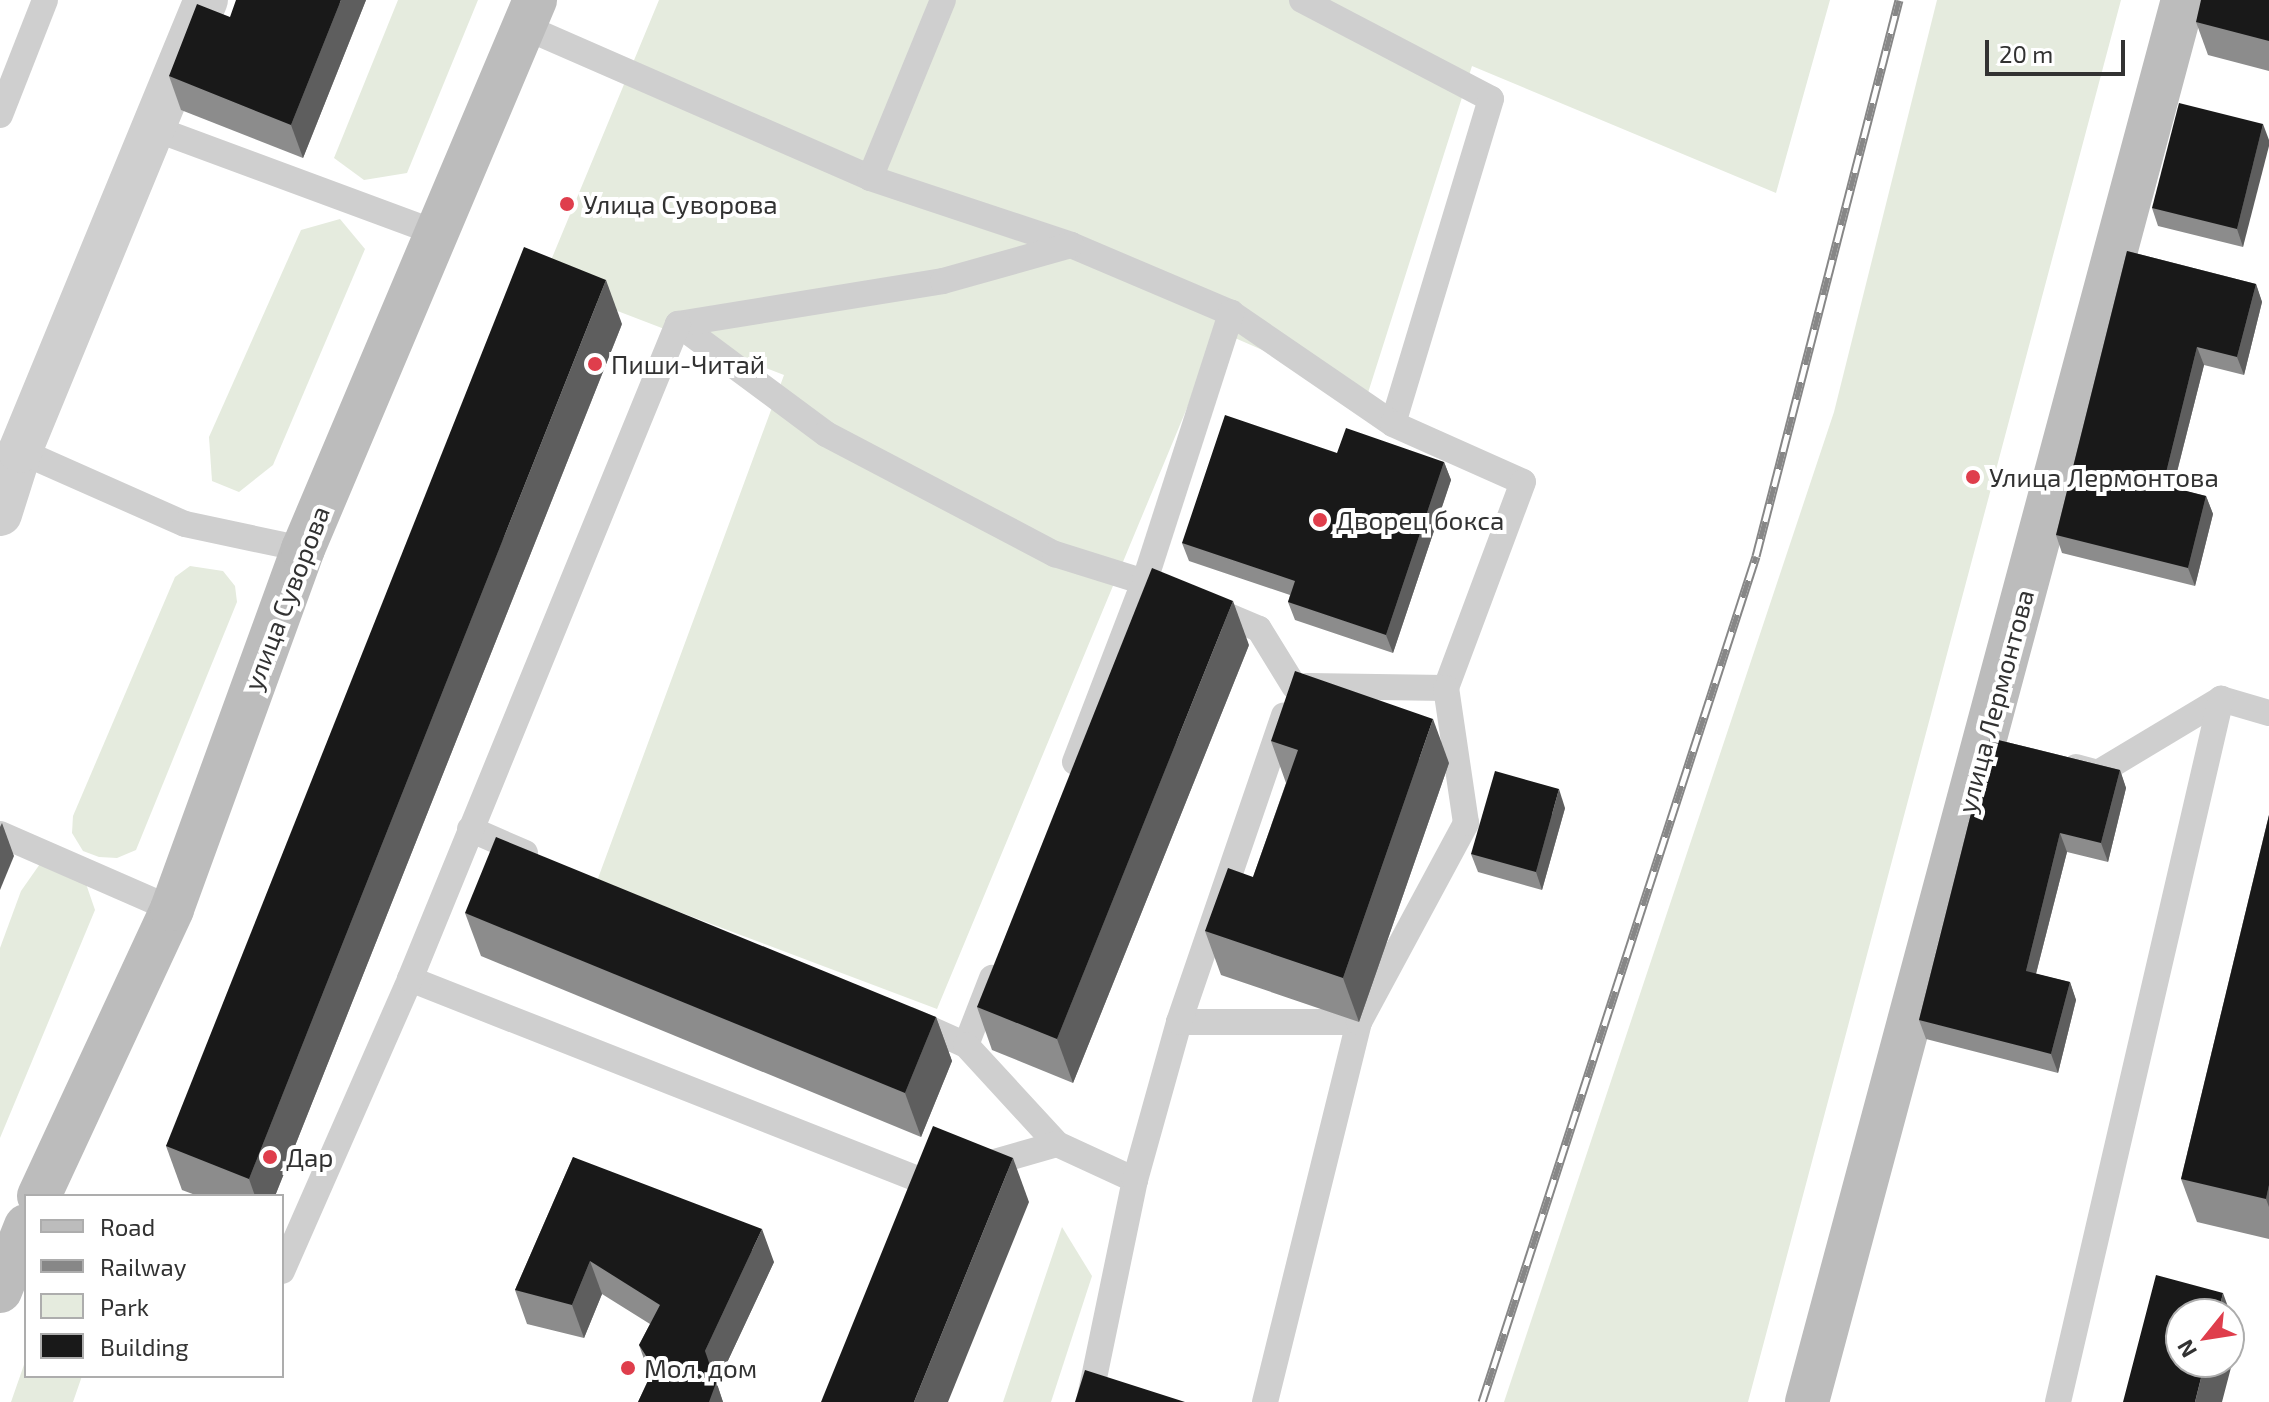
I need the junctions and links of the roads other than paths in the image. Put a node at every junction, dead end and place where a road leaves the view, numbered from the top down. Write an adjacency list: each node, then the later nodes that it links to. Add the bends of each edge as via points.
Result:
1 (45, 0): 7 (lane)
2 (206, 0): 8 (street)
3 (943, 0): 9 (lane)
4 (1302, 0): 14 (lane, via 1491,99)
5 (2183, 0): 46 (main road, улица Лермонтова, via 1998,748)
6 (530, 14): 9 (lane); 10 (main road, улица Суворова)
7 (0, 115)
8 (153, 128): 10 (lane); 15 (street)
9 (870, 178): 11 (lane)
10 (434, 232): 17 (main road, улица Суворова)
11 (1071, 245): 12 (lane); 13 (lane, via 943,281)
12 (1231, 313): 14 (lane); 18 (lane)
13 (678, 324): 18 (lane, via 826,434 1055,554); 25 (lane)
14 (1393, 424): 20 (lane, via 1523,482)
15 (20, 451): 16 (street); 17 (lane, via 185,524)
16 (0, 514)
17 (303, 549): 28 (main road, улица Суворова)
18 (1145, 580): 19 (lane, via 1259,629); 24 (lane)
19 (1294, 686): 20 (lane); 32 (lane)
20 (1446, 688): 33 (lane, via 1466,823)
21 (2221, 699): 22 (lane); 23 (lane, via 2098,773); 47 (lane)
22 (2269, 713)
23 (2055, 762)
24 (1067, 784)
25 (470, 829): 27 (lane); 30 (lane)
26 (0, 834): 28 (lane)
27 (543, 860)
28 (172, 909): 38 (main road, улица Суворова)
29 (999, 958): 34 (lane)
30 (410, 979): 37 (lane); 41 (lane)
31 (878, 1007): 34 (lane)
32 (1179, 1022): 33 (lane); 36 (lane)
33 (1359, 1022): 45 (lane)
34 (966, 1045): 35 (lane)
35 (1057, 1144): 36 (lane); 37 (lane)
36 (1135, 1180): 43 (lane)
37 (925, 1182): 39 (lane)
38 (40, 1194)
39 (907, 1226)
40 (24, 1231): 42 (main road)
41 (284, 1266)
42 (0, 1291)
43 (1092, 1392): 44 (lane)
44 (1126, 1392)
45 (1265, 1402)
46 (1807, 1402)
47 (2058, 1402)

